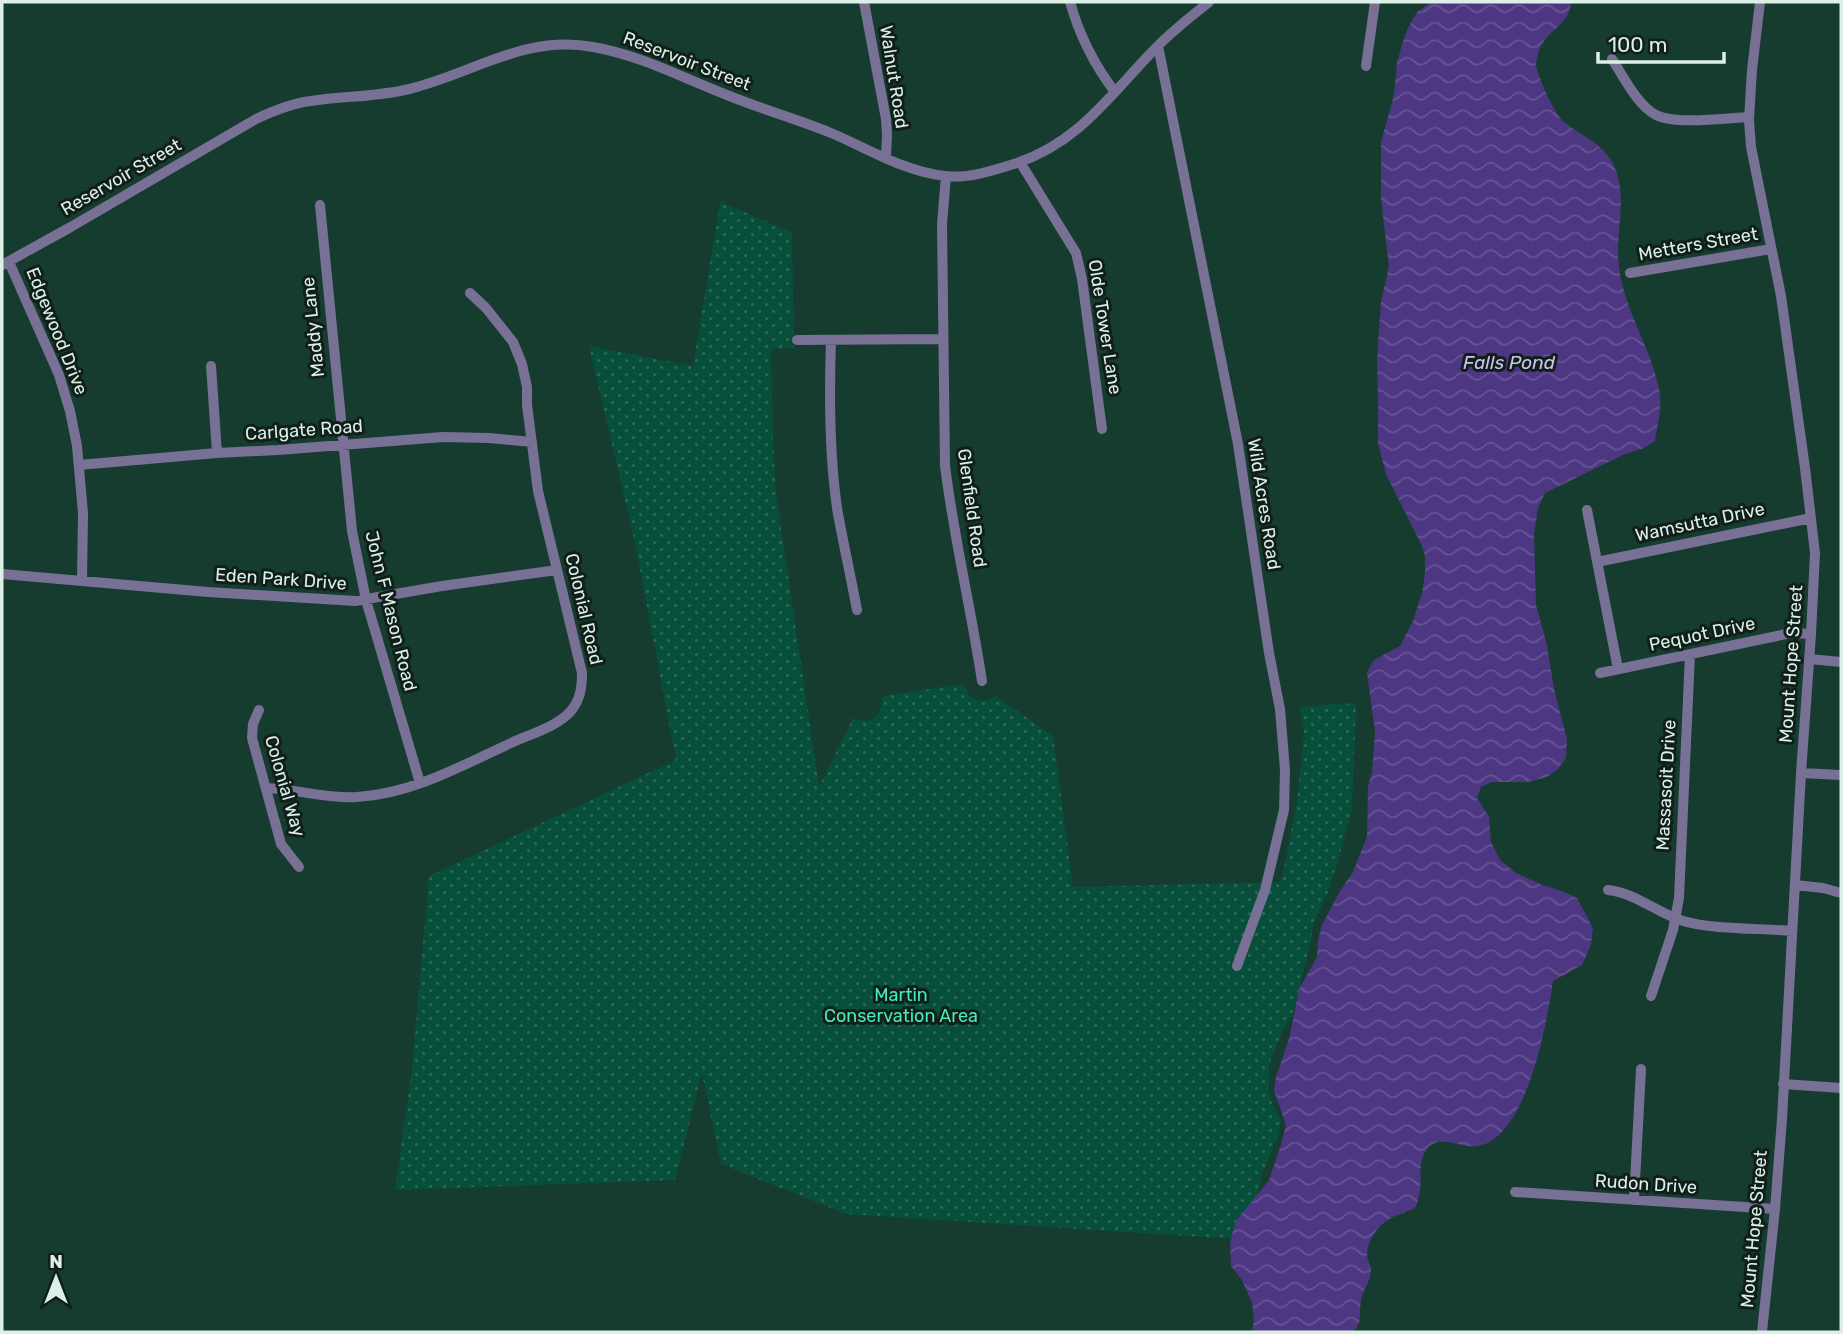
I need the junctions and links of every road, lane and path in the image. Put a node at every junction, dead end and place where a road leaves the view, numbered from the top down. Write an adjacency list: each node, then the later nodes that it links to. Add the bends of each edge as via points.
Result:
1 (864, 2): 11 (street, Walnut Road, via 886,119)
2 (1070, 2): 9 (street, via 1101,73)
3 (1209, 2): 6 (street, Reservoir Street)
4 (1375, 2): 8 (street)
5 (1760, 2): 10 (street, Mount Hope Street)
6 (1158, 46): 9 (street, Reservoir Street); 54 (street, Wild Acres Road, via 1238,444 1281,721 1284,810 1265,890)
7 (1612, 59): 10 (street, via 1654,114 1668,119)
8 (1366, 66)
9 (1115, 92): 12 (street, Reservoir Street, via 1073,134)
10 (1749, 117): 15 (street, Mount Hope Street)
11 (886, 158): 13 (street, Reservoir Street); 16 (street, Reservoir Street, via 625,54 592,46 551,44 412,88 311,101 268,113)
12 (1020, 162): 13 (street, Reservoir Street, via 981,173); 23 (street, Olde Tower Lane, via 1076,253)
13 (946, 176): 19 (street, Glenfield Road)
14 (320, 205): 25 (street, Maddy Lane)
15 (1771, 249): 17 (street, Metters Street); 29 (street, Mount Hope Street)
16 (6, 263): 27 (street, Edgewood Drive, via 59,375)
17 (1630, 273)
18 (470, 293): 24 (street, Colonial Road, via 513,342 527,387)
19 (943, 339): 21 (street); 42 (street, Glenfield Road, via 945,466)
20 (797, 340): 21 (street)
21 (831, 341): 35 (street, via 834,476)
22 (211, 366): 26 (street)
23 (1102, 429)
24 (532, 442): 25 (street, Carlgate Road, via 443,437); 31 (street, Colonial Road, via 538,491)
25 (342, 446): 26 (street, Carlgate Road); 34 (street, John F Mason Road)
26 (217, 453): 27 (street, Carlgate Road)
27 (79, 465): 33 (street, Edgewood Drive)
28 (1587, 510): 30 (street)
29 (1811, 518): 30 (street, Wamsutta Drive); 36 (street, Mount Hope Street, via 1815,553)
30 (1597, 562): 40 (street)
31 (557, 570): 34 (street, Eden Park Drive); 46 (street, Colonial Road, via 582,673 580,695 572,710 558,722)
32 (2, 574): 33 (street, Eden Park Drive)
33 (82, 580): 34 (street, Eden Park Drive)
34 (366, 600): 46 (street, John F Mason Road)
35 (857, 610)
36 (1811, 634): 37 (street, Pequot Drive, via 1791,633); 38 (street, Mount Hope Street)
37 (1690, 654): 40 (street, Pequot Drive); 52 (street, Massasoit Drive)
38 (1809, 659): 39 (street); 44 (street, Mount Hope Street)
39 (1841, 662)
40 (1618, 669): 41 (street, Pequot Drive)
41 (1600, 673)
42 (982, 681)
43 (259, 710): 47 (street, Colonial Way, via 252,737)
44 (1801, 773): 45 (street); 49 (street, Mount Hope Street)
45 (1841, 775)
46 (420, 783): 47 (street, Colonial Road, via 356,797)
47 (266, 788): 48 (street, Colonial Way, via 281,844)
48 (299, 867)
49 (1795, 885): 51 (street); 53 (street, Mount Hope Street)
50 (1608, 890): 52 (street, via 1632,895)
51 (1841, 893)
52 (1676, 918): 53 (street, via 1712,926); 55 (street, Massasoit Drive)
53 (1792, 931): 57 (street, Mount Hope Street)
54 (1237, 965)
55 (1651, 996)
56 (1641, 1069): 60 (street)
57 (1783, 1084): 58 (street); 61 (street, Mount Hope Street)
58 (1841, 1088)
59 (1515, 1192): 60 (street, Rudon Drive)
60 (1634, 1200): 61 (street, Rudon Drive)
61 (1775, 1209): 62 (street, Mount Hope Street)
62 (1762, 1332)

